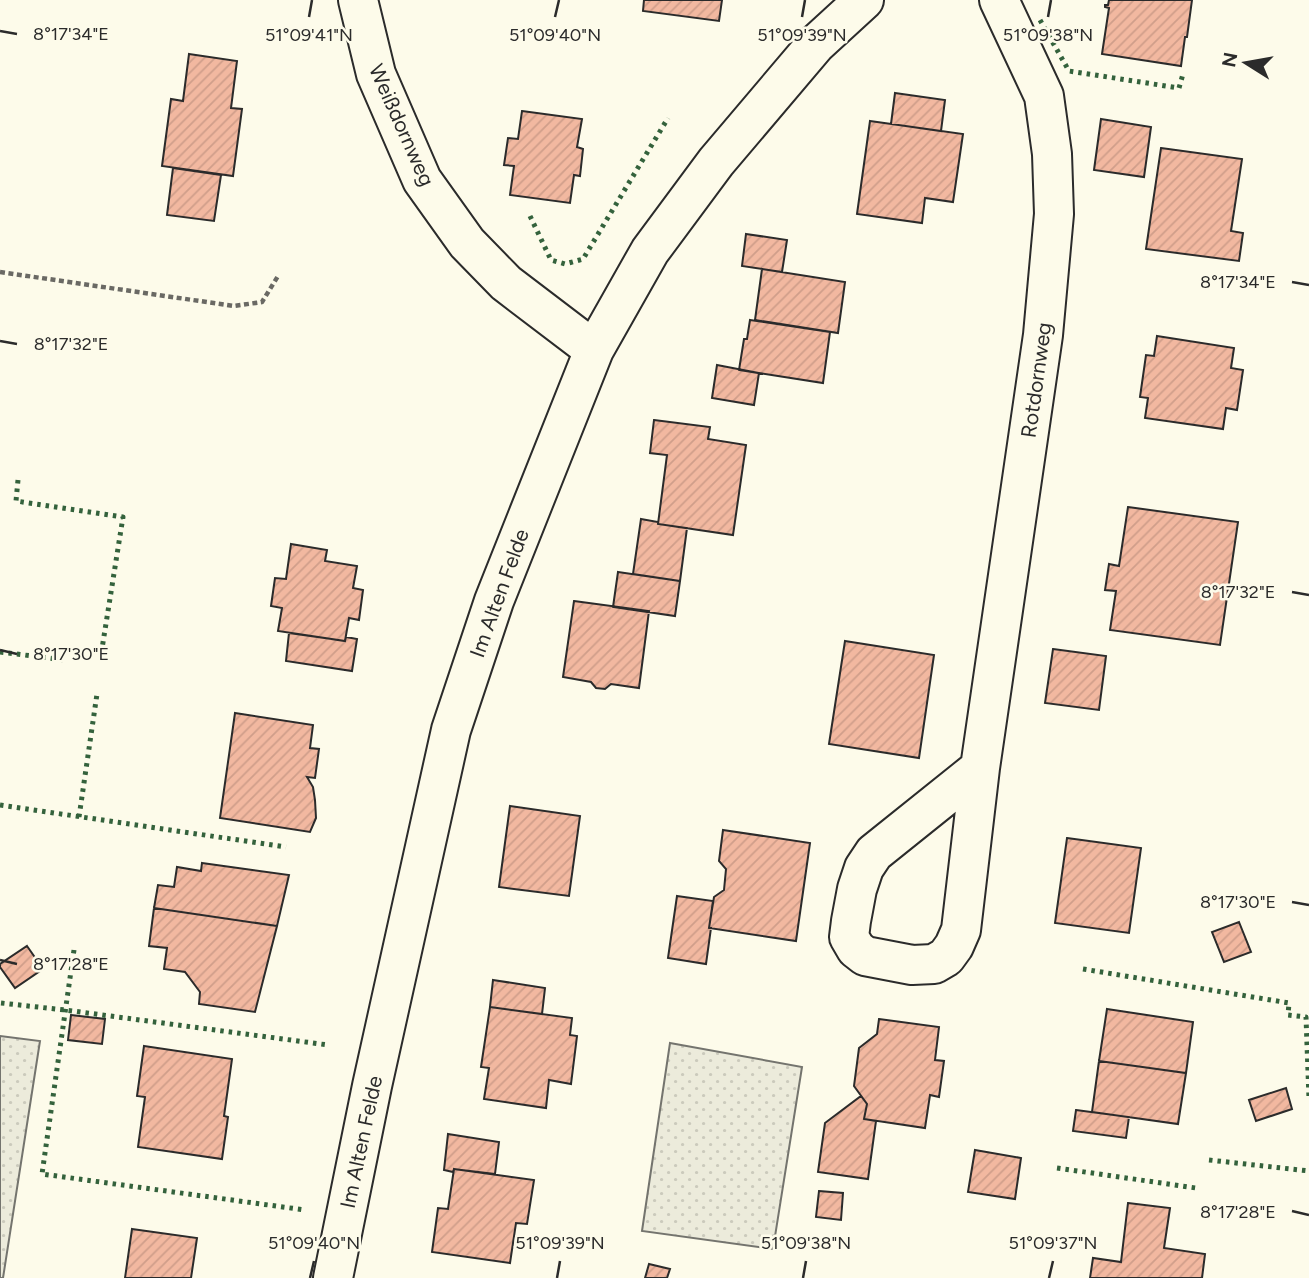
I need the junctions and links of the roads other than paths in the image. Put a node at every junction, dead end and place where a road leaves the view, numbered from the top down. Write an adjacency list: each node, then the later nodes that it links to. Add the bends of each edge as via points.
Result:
1 (358, 0): 4 (street, Weißdornweg, via 376,74 422,180 467,243 506,283)
2 (864, 0): 4 (street, Im Alten Felde, via 816,44 716,162 650,251)
3 (999, 0): 5 (street, Rotdornweg, via 1044,96 1054,214 1044,335)
4 (594, 350): 6 (street, Im Alten Felde, via 494,601 451,730)
5 (980, 768): 5 (street, Rotdornweg, via 961,930 954,946 934,964 912,965 865,956 849,937 864,868 874,853)
6 (333, 1278)

